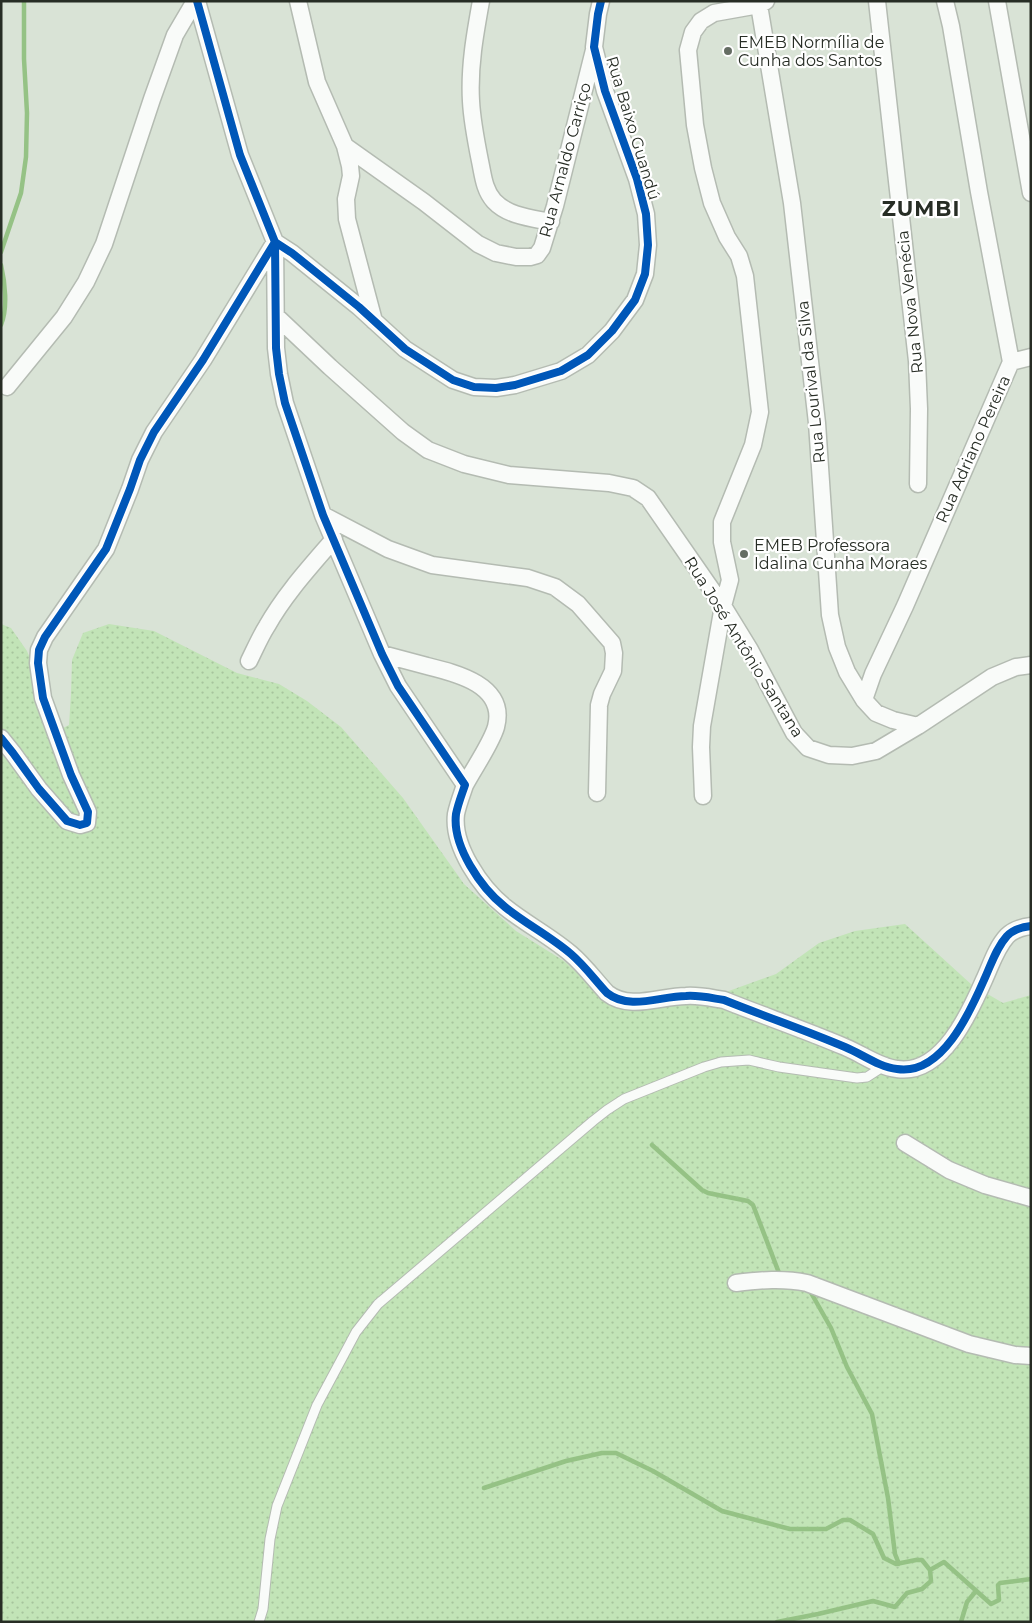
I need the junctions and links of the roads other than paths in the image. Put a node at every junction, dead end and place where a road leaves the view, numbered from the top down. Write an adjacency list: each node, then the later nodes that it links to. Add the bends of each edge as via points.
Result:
1 (196, 1): 13 (street, via 240,155); 18 (street, via 175,35 104,244 86,282 64,317)
2 (298, 1): 10 (street, via 317,82)
3 (480, 1): 12 (street, via 471,69 471,101 485,184 492,200 502,208 516,215)
4 (601, 1): 9 (street, Rua Baixo Guandú)
5 (878, 1): 19 (street, Rua Nova Venécia, via 918,361)
6 (944, 1): 17 (street)
7 (997, 1): 11 (street)
8 (763, 3): 22 (street, via 714,13 701,21 693,32 688,50 695,125 703,168 712,203 739,256 745,276 760,412 753,445 722,522 722,542 730,580); 26 (street, Rua Lourival da Silva, via 792,203 817,423 830,615 837,647)
9 (594, 47): 12 (street, Rua Arnaldo Carriço); 15 (street, Rua Baixo Guandú, via 605,91 646,214 648,245 644,274 635,300 612,331 588,355 561,371 496,388 474,387 453,380 405,349)
10 (345, 146): 12 (street, Rua Arnaldo Carriço, via 478,244 496,253 516,258 537,255); 15 (street, via 351,170 346,199 347,219)
11 (1031, 193)
12 (550, 222)
13 (275, 242): 14 (street); 15 (street, Rua Baixo Guandú); 28 (street, via 203,360 154,432 106,549 39,650 43,698 88,812 87,823 80,826 67,822)
14 (276, 316): 20 (street, via 276,348 285,403); 22 (street, Rua José Antônio Santana, via 389,420 428,450 464,464 509,475 609,482 633,488 648,498)
15 (374, 322)
16 (1031, 357): 17 (street)
17 (1011, 362): 26 (street, Rua Adriano Pereira)
18 (7, 387)
19 (918, 484)
20 (322, 515): 21 (street); 30 (street, via 409,558 432,565 528,578 555,587 578,604 612,643 614,653 613,671 599,705)
21 (334, 539): 23 (street); 24 (street, via 280,605)
22 (723, 606): 27 (street, Rua José Antônio Santana, via 794,733 808,748 829,755 852,756 876,751); 31 (street, via 702,726)
23 (382, 654): 29 (street, via 398,686); 29 (street, via 466,677 490,694 495,704 496,726)
24 (249, 661)
25 (1031, 665): 27 (street, Rua José Antônio Santana, via 992,677)
26 (864, 700): 27 (street, Rua Lourival da Silva, via 876,713)
27 (918, 726)
28 (1, 738)
29 (465, 784): 33 (street, via 456,814 457,836 463,853 484,884 504,906 571,954 614,999 634,1002 703,996 724,1000)
30 (597, 793)
31 (703, 796)
32 (1031, 926): 33 (street, via 1014,930 999,946 963,1024 932,1061 899,1070)
33 (884, 1066): 38 (lane, via 867,1077 857,1078 749,1060 721,1062 624,1099 593,1121 378,1304 356,1332 326,1389 286,1481 270,1539)
34 (905, 1143): 35 (street, via 949,1170 985,1185)
35 (1031, 1198)
36 (736, 1283): 37 (street, via 774,1279 807,1283 969,1344)
37 (1031, 1356)
38 (259, 1622)

